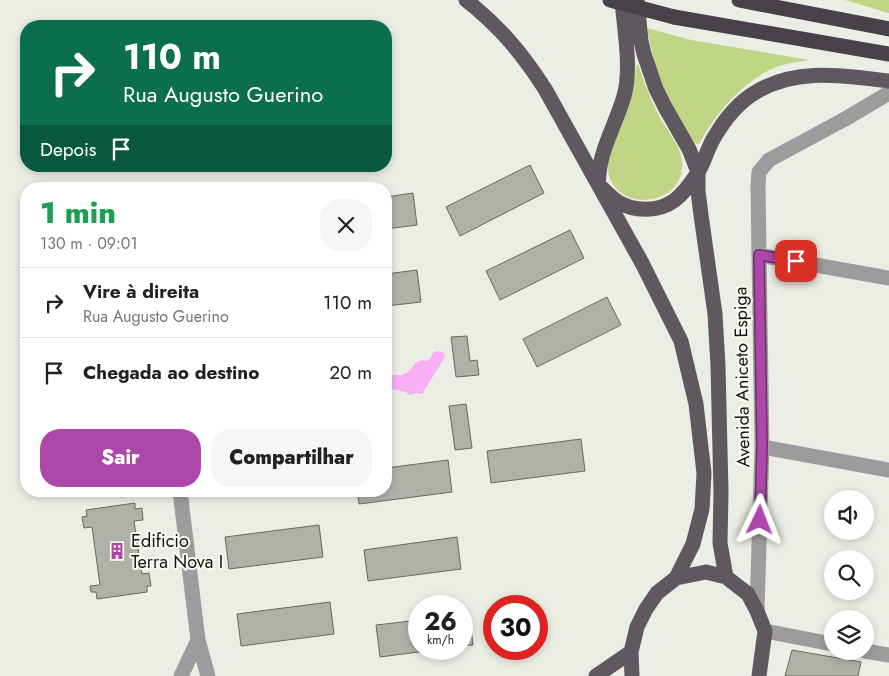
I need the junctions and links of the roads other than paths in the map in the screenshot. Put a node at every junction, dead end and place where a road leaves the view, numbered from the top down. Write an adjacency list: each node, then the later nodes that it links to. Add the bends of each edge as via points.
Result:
1 (466, 0): 11 (main road, via 512,42 532,68)
2 (610, 0): 7 (highway, bridge, via 674,17)
3 (622, 0): 11 (main road, via 627,81 602,157)
4 (637, 0): 10 (main road, via 641,41 656,89)
5 (739, 0): 6 (highway)
6 (889, 30)
7 (889, 54)
8 (889, 81): 10 (main road, via 824,74 794,77 772,84 756,92 732,113 714,137)
9 (889, 93): 12 (street, Avenida Aniceto Espiga, via 769,160 759,172)
10 (698, 172): 11 (main road, via 676,200 656,209 625,205 609,196); 18 (main road, via 715,314 722,492 720,543)
11 (598, 184): 17 (main road, via 680,341 696,404 704,473 702,509 693,544)
12 (759, 255): 13 (street); 14 (street, Avenida Aniceto Espiga)
13 (889, 278)
14 (762, 447): 15 (street); 19 (street, Avenida Aniceto Espiga)
15 (889, 470)
16 (181, 497): 21 (street)
17 (676, 578): 18 (main road, via 706,572); 23 (main road, via 658,593 646,609)
18 (726, 578): 19 (main road, via 748,594)
19 (757, 611): 20 (main road)
20 (765, 631): 22 (street); 30 (main road)
21 (198, 640): 26 (street); 27 (street)
22 (824, 642)
23 (631, 652): 28 (main road); 29 (main road)
24 (874, 652): 25 (street)
25 (889, 655)
26 (181, 676)
27 (208, 676)
28 (596, 676)
29 (632, 676)
30 (759, 676)

